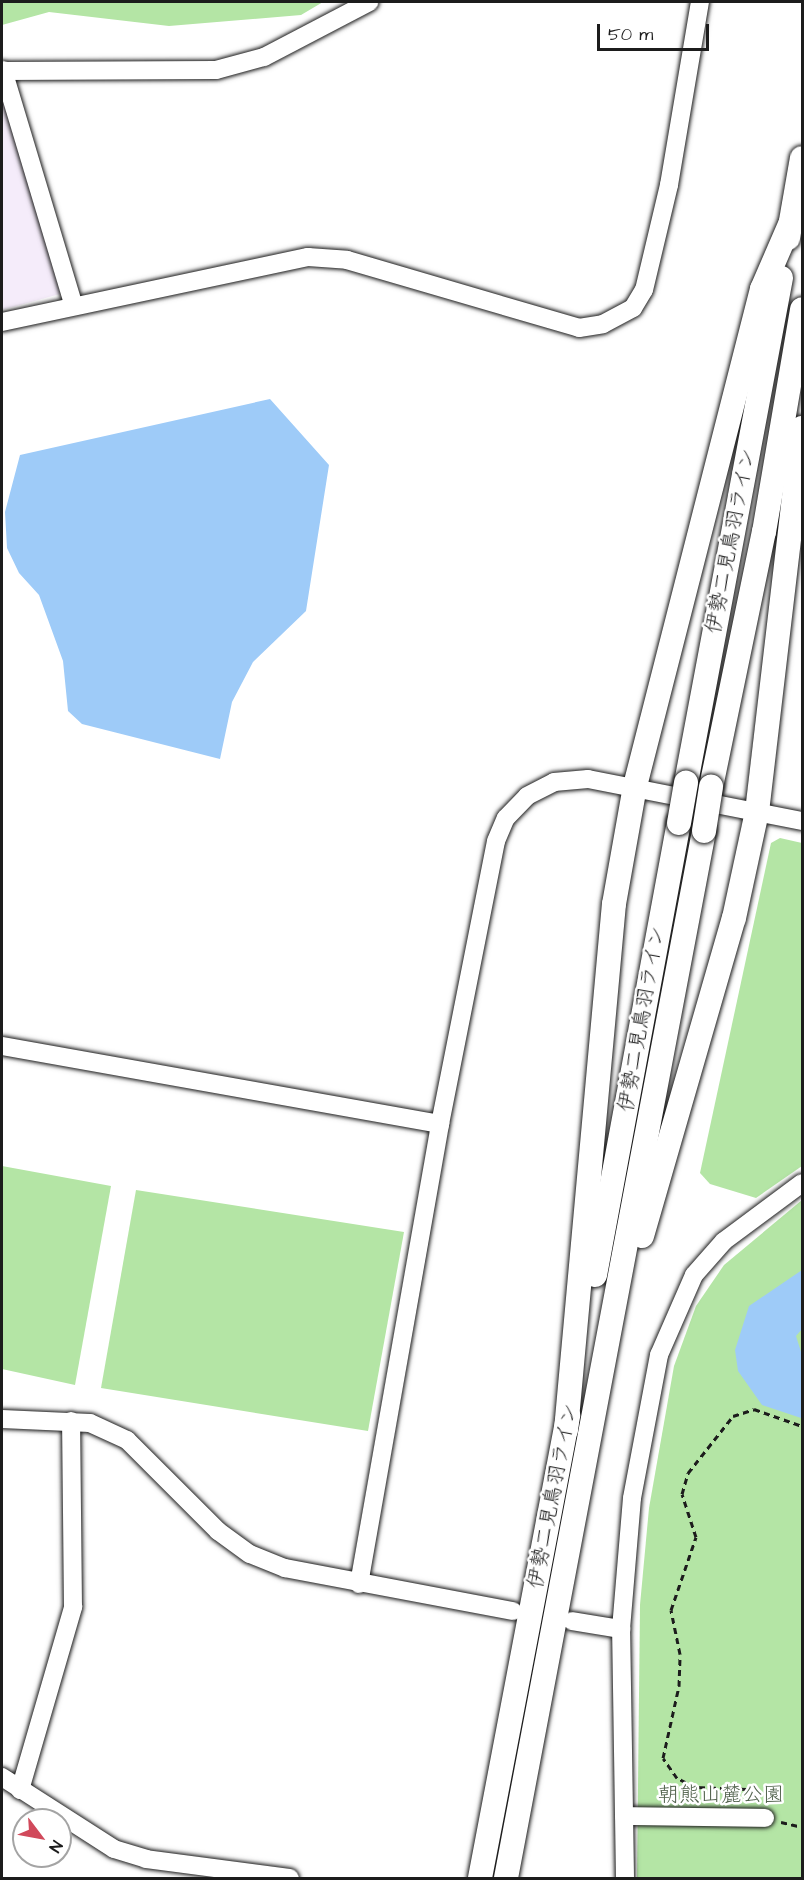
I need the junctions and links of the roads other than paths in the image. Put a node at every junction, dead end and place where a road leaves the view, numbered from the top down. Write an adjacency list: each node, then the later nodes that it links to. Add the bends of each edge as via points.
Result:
1 (369, 2): 3 (street, via 264,57 216,70)
2 (700, 2): 6 (street, via 669,185 644,291 633,308 603,324 579,328 347,260 308,257)
3 (2, 70): 6 (street)
4 (802, 158): 5 (main road, 伊勢二見鳥羽ライン)
5 (791, 222): 10 (main road, via 762,288); 19 (main road, 伊勢二見鳥羽ライン, bridge)
6 (72, 303): 8 (street)
7 (802, 309): 16 (main road, 伊勢二見鳥羽ライン, bridge, via 764,532 711,787)
8 (2, 322)
9 (802, 428): 11 (main road)
10 (635, 786): 11 (street); 14 (street, via 588,779 554,782 527,796 506,818 496,841); 19 (main road, via 614,904)
11 (757, 812): 12 (street); 16 (main road, via 734,918 636,1258)
12 (802, 821)
13 (2, 1046): 14 (street)
14 (440, 1124): 20 (street)
15 (802, 1183): 23 (street, via 724,1241 694,1275 672,1314 659,1355 632,1498)
16 (613, 1306): 30 (main road, 伊勢二見鳥羽ライン)
17 (2, 1419): 18 (street)
18 (71, 1421): 20 (street, via 127,1440 218,1530 250,1554 285,1568); 25 (street, via 73,1606)
19 (566, 1430): 29 (main road, 伊勢二見鳥羽ライン)
20 (359, 1584): 21 (street)
21 (513, 1611)
22 (572, 1621): 23 (street)
23 (621, 1629): 26 (street)
24 (2, 1777): 25 (street)
25 (20, 1790): 28 (street, via 114,1849 146,1859)
26 (624, 1816): 27 (street); 31 (street)
27 (765, 1818)
28 (290, 1878)
29 (480, 1878)
30 (506, 1878)
31 (625, 1878)

